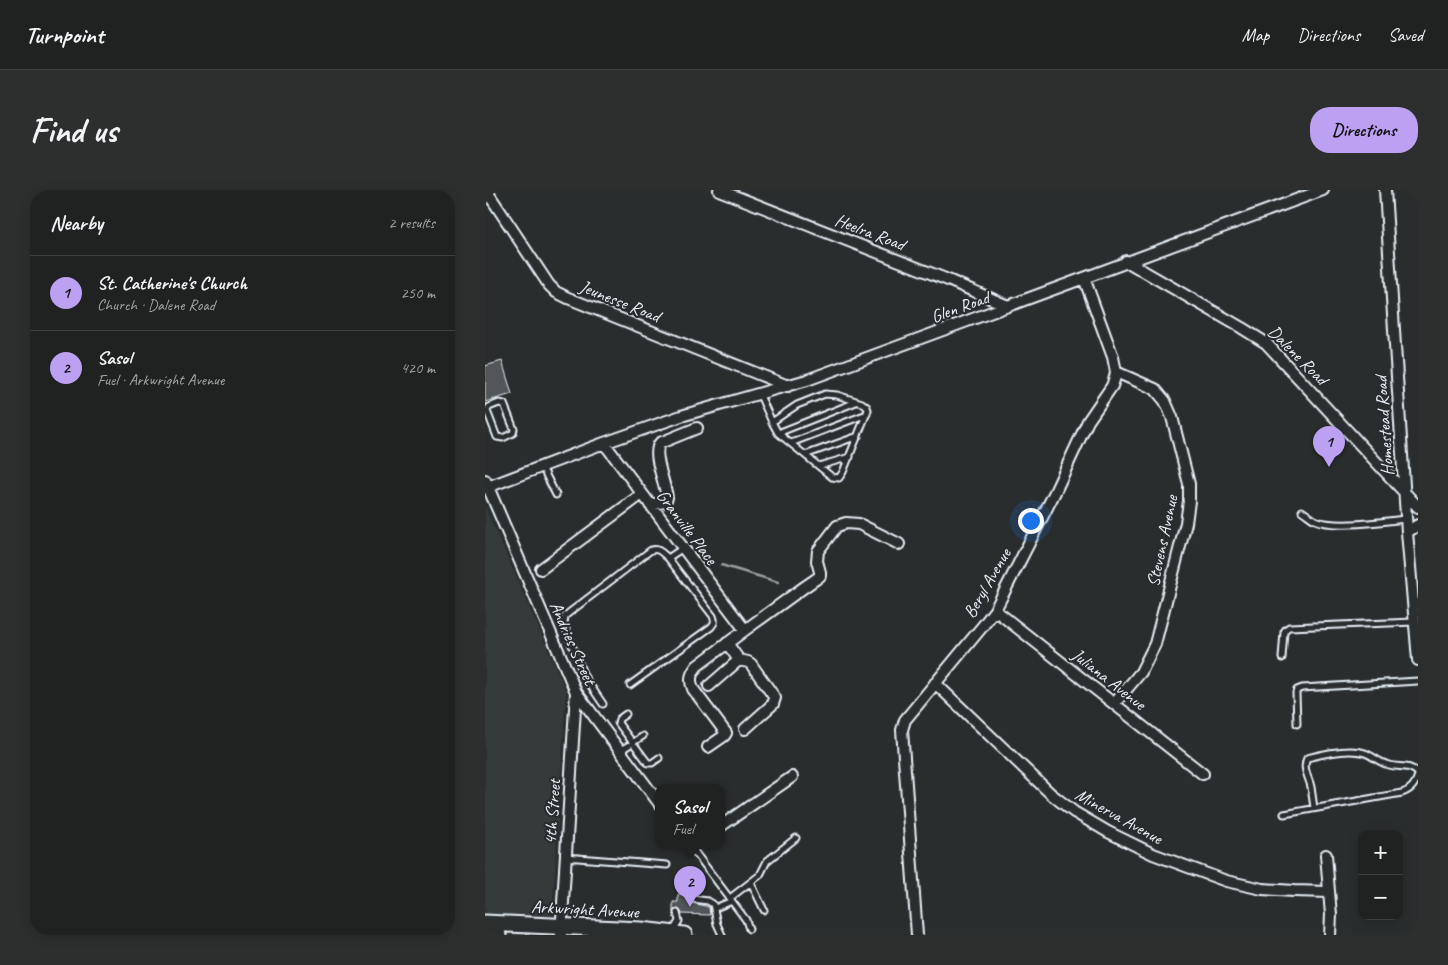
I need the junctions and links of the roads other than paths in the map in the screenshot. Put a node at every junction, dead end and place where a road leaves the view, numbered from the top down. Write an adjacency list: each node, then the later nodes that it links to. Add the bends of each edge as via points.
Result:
1 (486, 190): 9 (street, Jeunesse Road, via 556,292)
2 (719, 190): 7 (street, Heelra Road)
3 (1323, 190): 5 (street, Glen Road)
4 (1385, 190): 25 (street, Homestead Road)
5 (1126, 262): 6 (street, Glen Road); 25 (street, Dalene Road, via 1266,343)
6 (1084, 278): 7 (street, Glen Road); 8 (street)
7 (1008, 306): 9 (street, Glen Road)
8 (1116, 372): 38 (street, Beryl Avenue, via 1112,386 1088,421); 51 (street, Stevens Avenue, via 1155,389 1165,401 1189,484 1189,501 1155,644 1141,672)
9 (788, 386): 10 (street, Glen Road)
10 (759, 393): 14 (lane); 18 (street, Glen Road)
11 (857, 401): 13 (lane, via 867,407); 14 (lane, via 825,394 797,405); 16 (lane)
12 (486, 414): 12 (lane, via 489,407 504,404 513,433 503,438 497,436)
13 (867, 414): 17 (lane); 19 (lane)
14 (772, 422): 16 (lane)
15 (697, 428): 28 (street, via 657,446 667,498 664,502)
16 (778, 432): 19 (lane)
17 (859, 436): 20 (lane); 21 (lane)
18 (604, 443): 23 (street, Glen Road); 26 (street, Granville Place)
19 (791, 443): 20 (lane)
20 (805, 455): 22 (lane)
21 (850, 457): 22 (lane); 22 (lane, via 839,478 832,477)
22 (819, 466)
23 (542, 467): 24 (street, Glen Road); 27 (lane)
24 (486, 485): 49 (street, Andries Street)
25 (1405, 492): 29 (street, Dalene Road); 31 (street, Homestead Road)
26 (642, 494): 28 (street, Granville Place); 37 (street)
27 (556, 495)
28 (650, 505): 35 (street, Granville Place)
29 (1418, 507)
30 (1302, 511): 31 (lane, via 1325,523)
31 (1406, 519): 33 (street, Homestead Road)
32 (1418, 525): 33 (street)
33 (1407, 532): 39 (street, Homestead Road)
34 (899, 544): 40 (street, via 859,524 840,524 818,551 820,576)
35 (683, 548): 36 (lane); 40 (street, Granville Place)
36 (668, 558): 47 (lane, via 713,616 714,624); 50 (lane, via 659,550 651,550 564,620 583,676)
37 (541, 569)
38 (995, 610): 46 (street, Beryl Avenue); 51 (street, Juliana Avenue)
39 (1414, 622): 42 (lane, via 1289,627 1284,632); 44 (street, Homestead Road)
40 (745, 630): 41 (street)
41 (727, 644): 43 (street); 57 (street, via 691,674 696,695 726,733)
42 (1283, 658)
43 (739, 660): 48 (street); 54 (street, via 751,664 775,698 773,704)
44 (1418, 660)
45 (1418, 681): 53 (lane, via 1302,688 1295,693)
46 (935, 683): 73 (street, Minerva Avenue, via 1051,794 1108,832 1153,854 1226,881 1262,889); 86 (street, Beryl Avenue, via 905,720 902,730)
47 (630, 685)
48 (709, 686)
49 (576, 692): 58 (street, Andries Street); 70 (street, 4th Street)
50 (603, 704)
51 (1114, 704): 60 (street, Juliana Avenue)
52 (626, 714): 56 (lane, via 618,723)
53 (1297, 724)
54 (745, 729)
55 (643, 736): 56 (lane)
56 (633, 742): 58 (lane); 59 (lane, via 648,763)
57 (708, 747)
58 (620, 751): 63 (street, Andries Street)
59 (659, 758)
60 (1203, 774)
61 (1418, 774): 64 (lane, via 1414,786 1402,793); 64 (lane, via 1413,768 1387,765 1365,753 1307,758 1305,771)
62 (792, 777): 66 (street)
63 (655, 798)
64 (1314, 808): 65 (lane)
65 (1284, 814)
66 (725, 823)
67 (796, 838): 72 (lane, via 767,861 760,875)
68 (693, 849): 75 (lane)
69 (1326, 854): 73 (street)
70 (565, 857): 71 (lane); 81 (street, 4th Street)
71 (667, 865)
72 (751, 883): 75 (lane); 77 (lane)
73 (1329, 892): 87 (street)
74 (692, 899): 76 (lane, via 711,902)
75 (731, 900): 76 (lane); 80 (lane)
76 (715, 908): 85 (lane)
77 (764, 910)
78 (677, 913): 83 (lane)
79 (485, 923): 81 (main road, Arkwright Avenue)
80 (749, 928)
81 (561, 931): 83 (main road, Arkwright Avenue)
82 (485, 934): 84 (main road)
83 (678, 934)
84 (497, 935)
85 (722, 935)
86 (917, 935)
87 (1330, 935)

